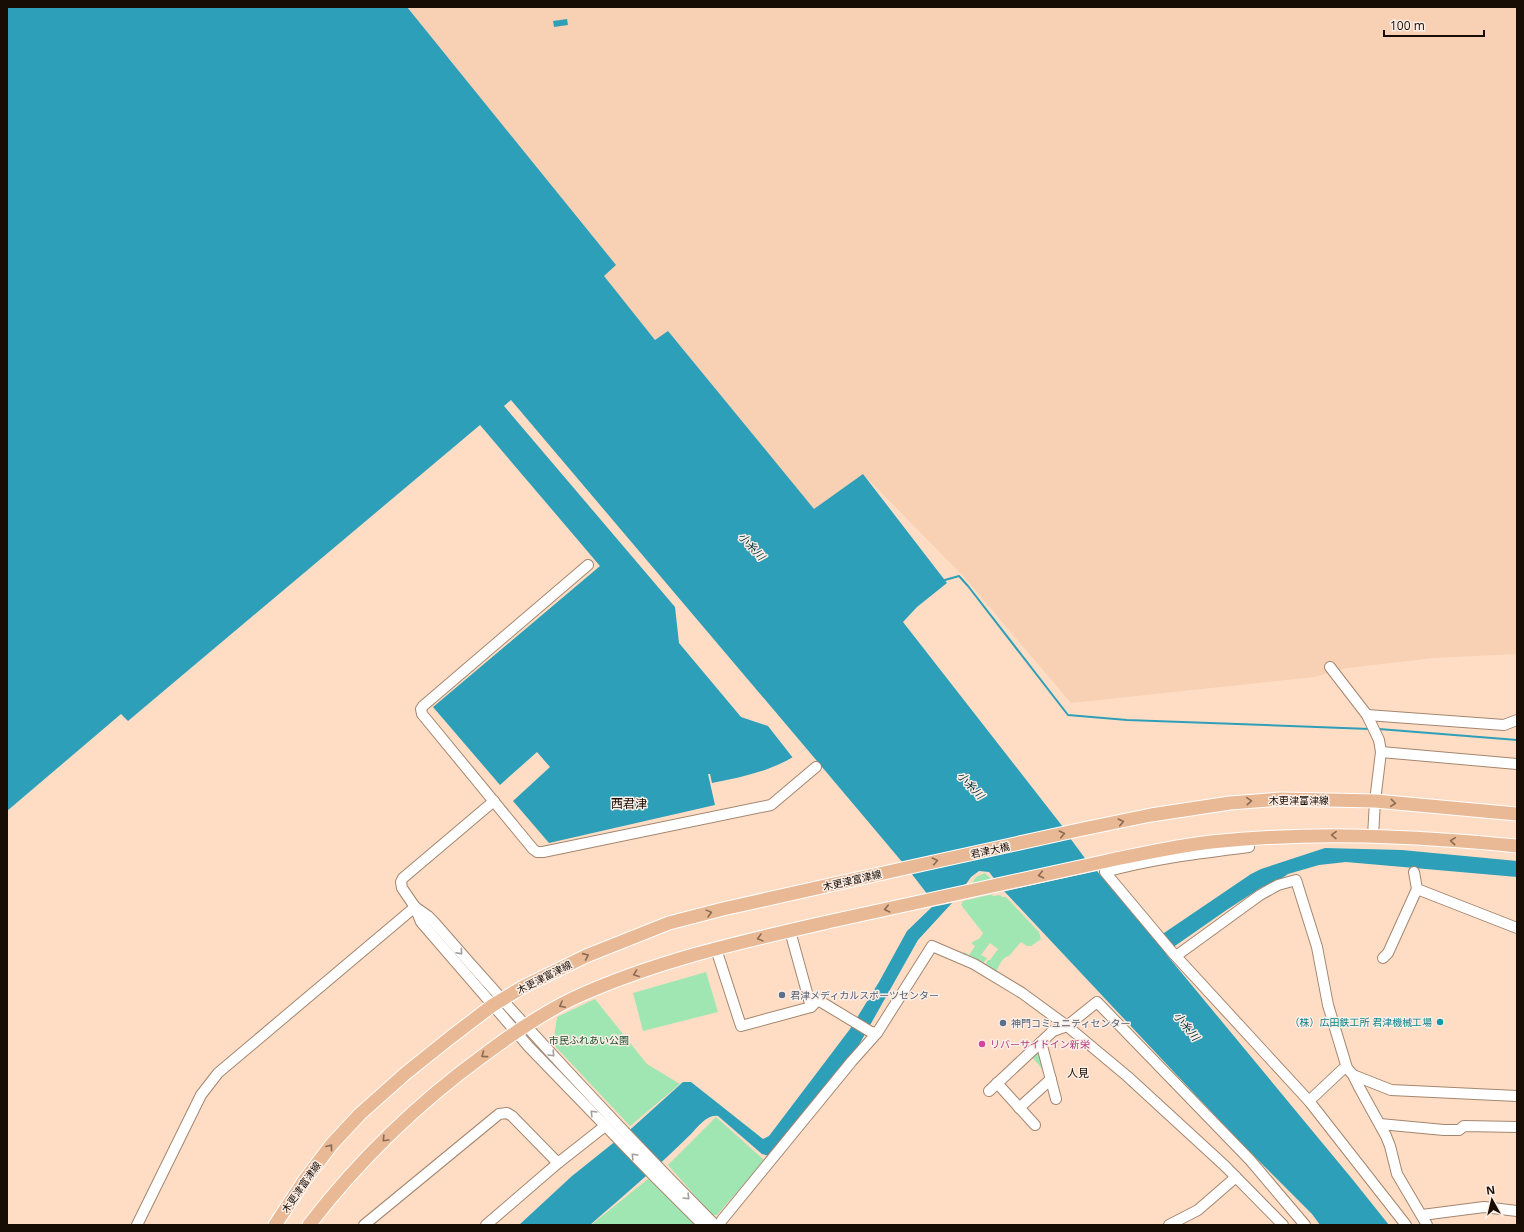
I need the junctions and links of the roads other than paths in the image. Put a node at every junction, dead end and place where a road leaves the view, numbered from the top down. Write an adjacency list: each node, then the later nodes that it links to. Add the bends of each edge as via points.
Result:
1 (588, 565): 8 (street, via 421,709 422,714)
2 (1330, 667): 3 (street)
3 (1367, 715): 4 (street, via 1504,725); 5 (street, via 1377,734)
4 (1517, 720)
5 (1381, 752): 6 (street); 9 (street)
6 (1517, 764)
7 (816, 767): 8 (street, via 771,804 542,852 533,849)
8 (494, 801): 18 (street, via 403,878 402,888)
9 (1375, 801): 10 (main road, 木更津富津線, one-way to 10); 11 (main road, 木更津富津線, one-way to 9, via 1230,803 1281,799); 12 (street)
10 (1517, 814)
11 (1083, 829): 15 (main road, 君津大橋, one-way to 11)
12 (1373, 836): 13 (main road, one-way to 13, via 1319,835); 14 (main road, one-way to 12)
13 (1247, 839): 20 (main road, one-way to 20, via 1178,847 1107,861); 22 (street, via 1249,848 1173,857 1105,872)
14 (1517, 846)
15 (897, 870): 24 (main road, 木更津富津線, one-way to 15, via 586,956 669,923)
16 (1414, 872): 17 (street)
17 (1417, 889): 19 (street); 23 (street, via 1388,953)
18 (414, 907): 24 (street, via 434,922); 48 (street, via 218,1073 201,1095)
19 (1517, 928)
20 (790, 931): 21 (main road, one-way to 21); 25 (street)
21 (716, 950): 25 (street, via 741,1026); 27 (main road, one-way to 27, via 648,969 610,983 572,1000)
22 (1174, 954): 30 (street, via 1260,895 1278,885 1296,880 1317,947 1328,1005); 36 (street)
23 (1383, 958)
24 (498, 1002): 27 (street); 49 (main road, 木更津富津線, one-way to 24, via 332,1144 360,1114 406,1073)
25 (811, 1007): 28 (street, via 818,1000)
26 (1067, 1026): 28 (street, via 1022,993 974,964 932,946); 29 (street, via 1053,1031); 45 (street, via 1127,1076); 58 (street, via 1097,1002 1250,1160)
27 (521, 1029): 40 (street, one-way to 27, via 570,1090); 42 (street, one-way to 42); 50 (main road, one-way to 50, via 434,1093 402,1121 334,1193)
28 (874, 1033): 55 (street)
29 (1041, 1042): 31 (street); 32 (street)
30 (1350, 1071): 34 (street, via 1392,1090); 36 (street, via 1343,1069); 38 (street)
31 (1051, 1079): 35 (street); 37 (street)
32 (997, 1083): 33 (street); 37 (street)
33 (989, 1091)
34 (1517, 1096)
35 (1056, 1099)
36 (1309, 1101): 59 (street)
37 (1019, 1108): 39 (street)
38 (1380, 1124): 41 (street, via 1444,1130 1459,1130 1464,1126); 47 (street, via 1390,1146 1396,1174)
39 (1035, 1125)
40 (605, 1126): 42 (street); 43 (street)
41 (1517, 1127)
42 (619, 1133): 44 (street)
43 (558, 1163): 51 (street, via 512,1116 507,1113 498,1114); 52 (street)
44 (657, 1172): 53 (street); 54 (street, one-way to 54)
45 (1236, 1177): 56 (street, via 1198,1210); 57 (street)
46 (1517, 1211): 47 (street, via 1484,1206)
47 (1422, 1215): 60 (street)
48 (137, 1225)
49 (275, 1225)
50 (309, 1225)
51 (364, 1225)
52 (486, 1225)
53 (703, 1225)
54 (715, 1225)
55 (719, 1225)
56 (1169, 1225)
57 (1283, 1225)
58 (1305, 1225)
59 (1406, 1225)
60 (1427, 1225)

